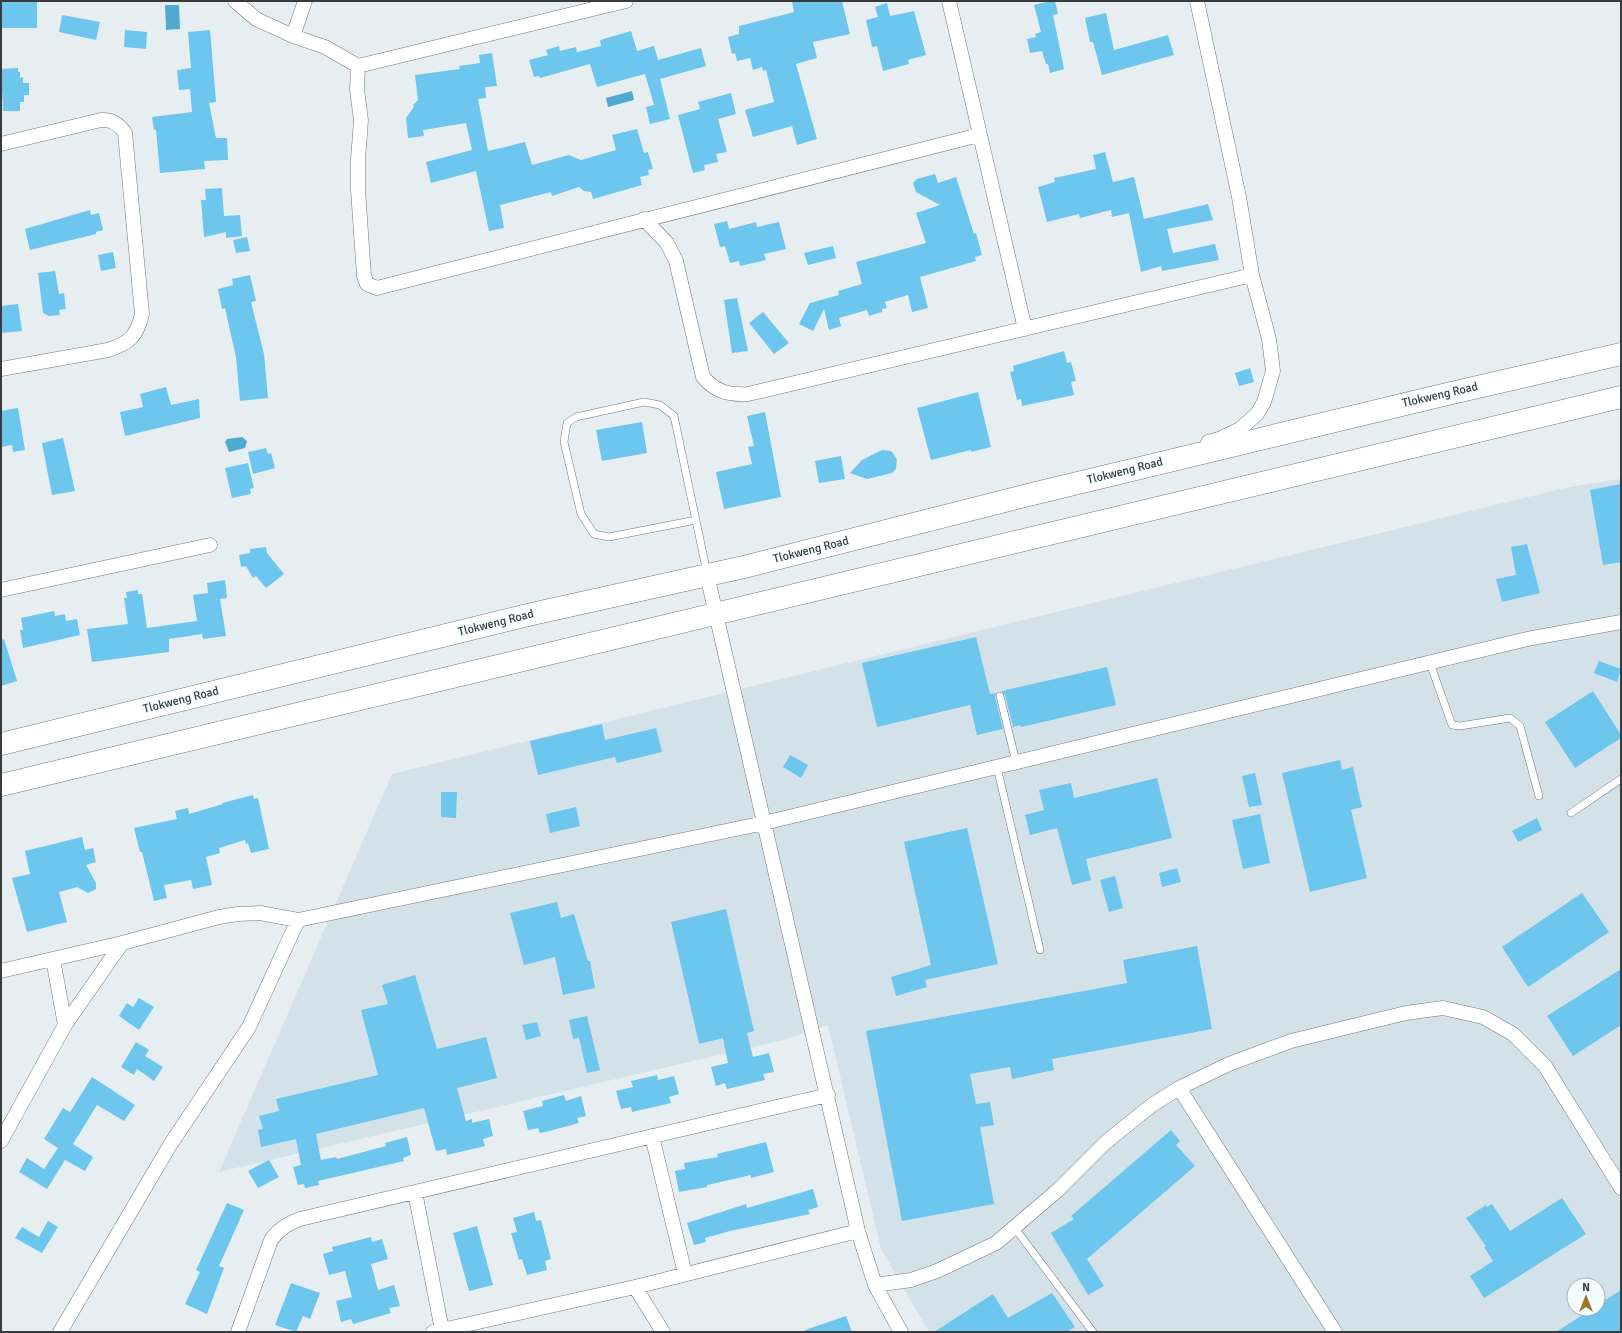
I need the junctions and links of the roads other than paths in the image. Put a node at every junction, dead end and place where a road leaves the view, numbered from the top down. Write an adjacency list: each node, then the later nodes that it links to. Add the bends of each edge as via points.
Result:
1 (235, 1): 6 (street, via 256,19)
2 (305, 1): 6 (street)
3 (626, 1): 7 (street)
4 (950, 1): 8 (street)
5 (1197, 1): 11 (street, via 1239,197)
6 (293, 36): 7 (street, via 324,47)
7 (358, 66): 10 (street, via 357,90 361,120 358,159 359,222 367,284 377,288 387,286)
8 (979, 135): 10 (street); 12 (street)
9 (1, 144): 14 (street, via 108,119 121,127 125,133 142,314 139,328 131,339 120,346)
10 (644, 219): 12 (street, via 664,240 673,254 703,377 711,386 722,392 748,394)
11 (1252, 274): 12 (street); 16 (street, via 1269,339 1273,371 1264,402 1257,414 1240,429 1220,439 1123,463 1048,485)
12 (1025, 329)
13 (1621, 354): 16 (main road, Tlokweng Road, via 1435,396)
14 (1, 368)
15 (1621, 397): 21 (main road)
16 (1028, 495): 19 (main road, Tlokweng Road)
17 (696, 520): 17 (lane, via 609,537 594,534 581,514 564,442 567,423 576,417 644,402 660,405 674,416); 19 (lane)
18 (210, 545): 20 (street)
19 (707, 575): 21 (street); 25 (main road, Tlokweng Road, via 532,614)
20 (1, 590)
21 (716, 615): 29 (main road); 32 (street)
22 (1621, 623): 23 (street, via 1527,639)
23 (1430, 663): 26 (street); 30 (lane, via 1452,725 1510,718 1520,726)
24 (1000, 696): 26 (lane)
25 (1, 744)
26 (1016, 762): 27 (street)
27 (997, 767): 32 (street); 35 (lane)
28 (1621, 778): 31 (lane)
29 (1, 785)
30 (1539, 796)
31 (1570, 813)
32 (764, 823): 33 (street); 40 (street)
33 (298, 920): 34 (street, via 260,913 238,914); 51 (street, via 249,1027 170,1145)
34 (122, 943): 36 (street); 38 (street)
35 (1040, 950)
36 (53, 959): 37 (street); 38 (street)
37 (1, 971)
38 (66, 1025): 42 (street)
39 (1179, 1088): 43 (street, via 1229,1064 1291,1041 1385,1018 1443,1008 1477,1015 1513,1034 1545,1066); 45 (street, via 1152,1105 1106,1142 1058,1190); 56 (street)
40 (828, 1095): 41 (street); 46 (street)
41 (652, 1136): 44 (street); 47 (street)
42 (1, 1141)
43 (1621, 1188)
44 (415, 1192): 50 (street); 52 (street, via 286,1224 271,1240)
45 (1014, 1227): 48 (street, via 996,1243 937,1271 911,1280); 55 (lane)
46 (858, 1231): 47 (street); 48 (street)
47 (685, 1274): 49 (street)
48 (874, 1285): 54 (street)
49 (635, 1287): 50 (street); 53 (street)
50 (438, 1331)
51 (60, 1332)
52 (238, 1332)
53 (663, 1332)
54 (901, 1332)
55 (1093, 1332)
56 (1335, 1332)

